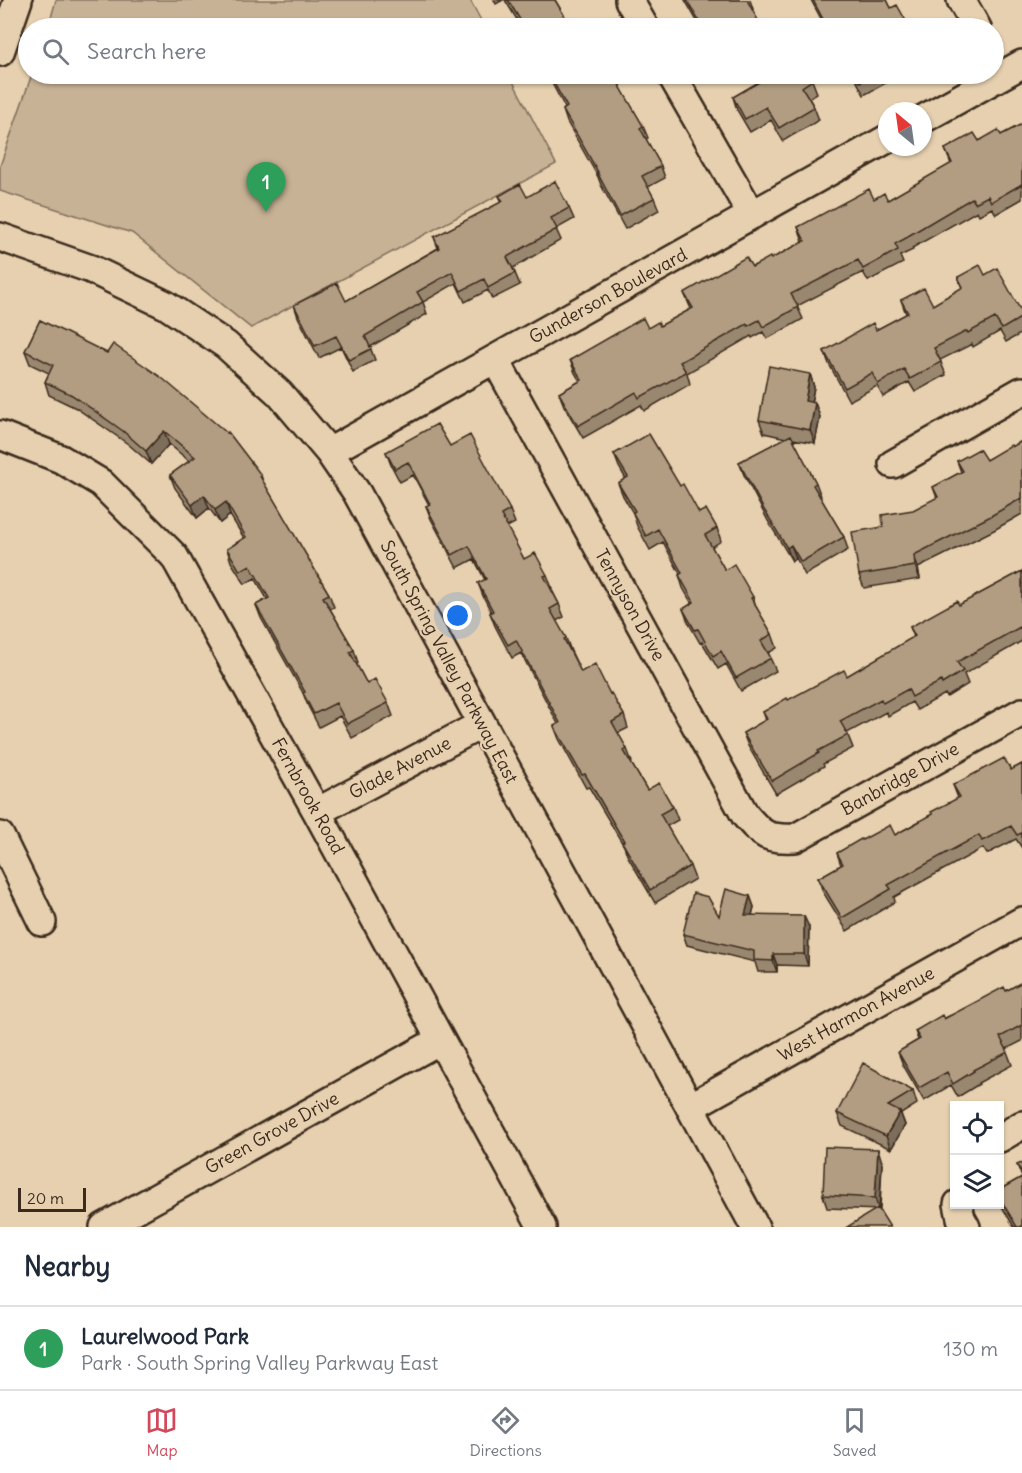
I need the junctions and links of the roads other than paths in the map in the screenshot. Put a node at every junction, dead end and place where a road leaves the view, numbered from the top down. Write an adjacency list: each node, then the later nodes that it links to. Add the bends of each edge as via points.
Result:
1 (18, 0): 6 (street)
2 (629, 0): 4 (street)
3 (961, 0): 5 (street)
4 (639, 18)
5 (971, 18)
6 (0, 52)
7 (677, 84): 11 (street)
8 (978, 84): 9 (street)
9 (932, 113)
10 (878, 144): 11 (street, Gunderson Boulevard)
11 (752, 215): 13 (street, Gunderson Boulevard)
12 (0, 237): 16 (street, South Spring Valley Parkway East, via 91,269 166,305 226,345 265,380)
13 (495, 359): 16 (street, Gunderson Boulevard); 22 (street, Tennyson Drive, via 745,815 760,833)
14 (1022, 391): 17 (street)
15 (0, 435): 20 (street, Fernbrook Road, via 61,459 101,483 174,556)
16 (329, 452): 19 (street, South Spring Valley Parkway East, via 357,493)
17 (893, 464)
18 (1022, 712): 22 (street, Banbridge Drive, via 795,838)
19 (482, 724): 20 (street, Glade Avenue); 26 (street, South Spring Valley Parkway East)
20 (317, 812): 25 (street, Fernbrook Road)
21 (0, 836): 24 (street)
22 (777, 839)
23 (1022, 921): 26 (street, West Harmon Avenue)
24 (42, 922)
25 (440, 1040): 30 (street, Green Grove Drive); 31 (street, Fernbrook Road)
26 (690, 1107): 32 (street, South Spring Valley Parkway East)
27 (1022, 1125): 28 (street)
28 (1004, 1135)
29 (959, 1209): 33 (street)
30 (104, 1227)
31 (542, 1227)
32 (755, 1227)
33 (966, 1227)

